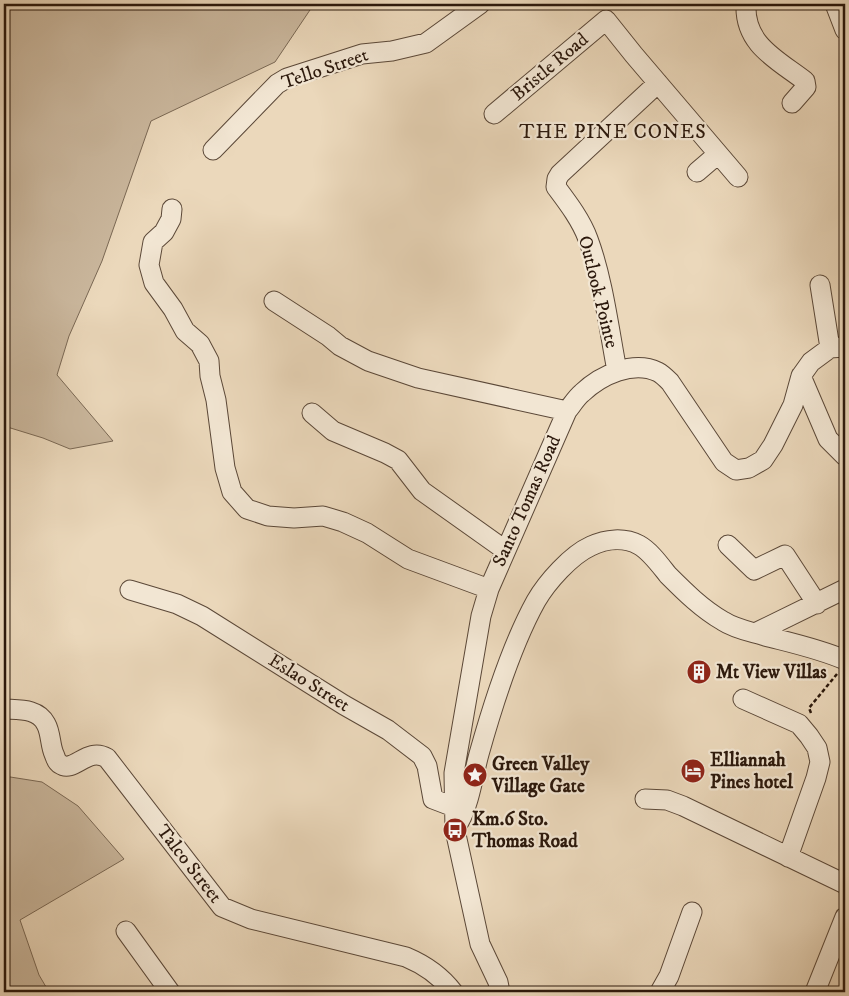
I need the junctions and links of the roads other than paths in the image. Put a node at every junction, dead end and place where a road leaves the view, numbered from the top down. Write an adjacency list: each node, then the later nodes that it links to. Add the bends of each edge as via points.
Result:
1 (480, 4): 8 (street, Tello Street, via 426,43 362,54 287,78 277,84)
2 (746, 4): 6 (street, via 750,28 764,50 805,81 806,87)
3 (834, 4): 4 (street)
4 (845, 30)
5 (658, 83): 7 (street, Bristle Road, via 606,20); 9 (street); 16 (street, Outlook Pointe, via 557,179 556,187 577,216 590,245)
6 (792, 104)
7 (494, 114)
8 (213, 150)
9 (718, 154): 10 (street); 11 (street)
10 (697, 172)
11 (738, 177)
12 (172, 209): 23 (street, via 164,232 153,242 148,265 154,283 209,361 225,468 232,492 247,509 268,516 322,516 343,522 408,559)
13 (820, 285): 15 (street)
14 (274, 301): 18 (street, via 368,361 418,378)
15 (838, 348): 17 (street, Santo Tomas Road, via 811,362)
16 (617, 371): 17 (street, Santo Tomas Road, via 645,368 659,372 670,382 724,462 736,470 749,468 763,460 793,405); 18 (street, Santo Tomas Road, via 582,393)
17 (800, 376): 20 (street, via 828,439)
18 (567, 411): 22 (street, Santo Tomas Road)
19 (312, 414): 22 (street, via 333,431 398,460 422,491)
20 (845, 456)
21 (728, 546): 26 (street, via 754,570 785,555)
22 (505, 550): 23 (street, Santo Tomas Road)
23 (489, 589): 32 (street, Santo Tomas Road, via 481,616 454,773)
24 (845, 589): 26 (street)
25 (130, 590): 32 (street, Eslao Street, via 177,604 202,616 388,730 422,756 433,799)
26 (817, 604): 27 (street)
27 (755, 633): 28 (street, via 829,653); 33 (street, via 725,623 709,613 639,545 620,540 600,542 585,549 572,558 536,601 512,652 485,732 466,807)
28 (842, 665)
29 (743, 699): 34 (street, via 799,724 817,748 820,762 816,778)
30 (4, 709): 40 (street, Talco Street, via 26,710 39,715 46,724 57,762 63,766 69,767 93,754 107,758 222,907 251,919 406,957 429,968)
31 (645, 799): 34 (street, via 667,800 683,806)
32 (454, 807): 33 (street, Santo Tomas Road)
33 (455, 830): 41 (street, Santo Tomas Road, via 480,944)
34 (788, 857): 35 (street)
35 (845, 884)
36 (692, 912): 42 (street)
37 (845, 917): 43 (street)
38 (126, 931): 39 (street)
39 (170, 992)
40 (453, 992)
41 (500, 992)
42 (660, 992)
43 (815, 992)

